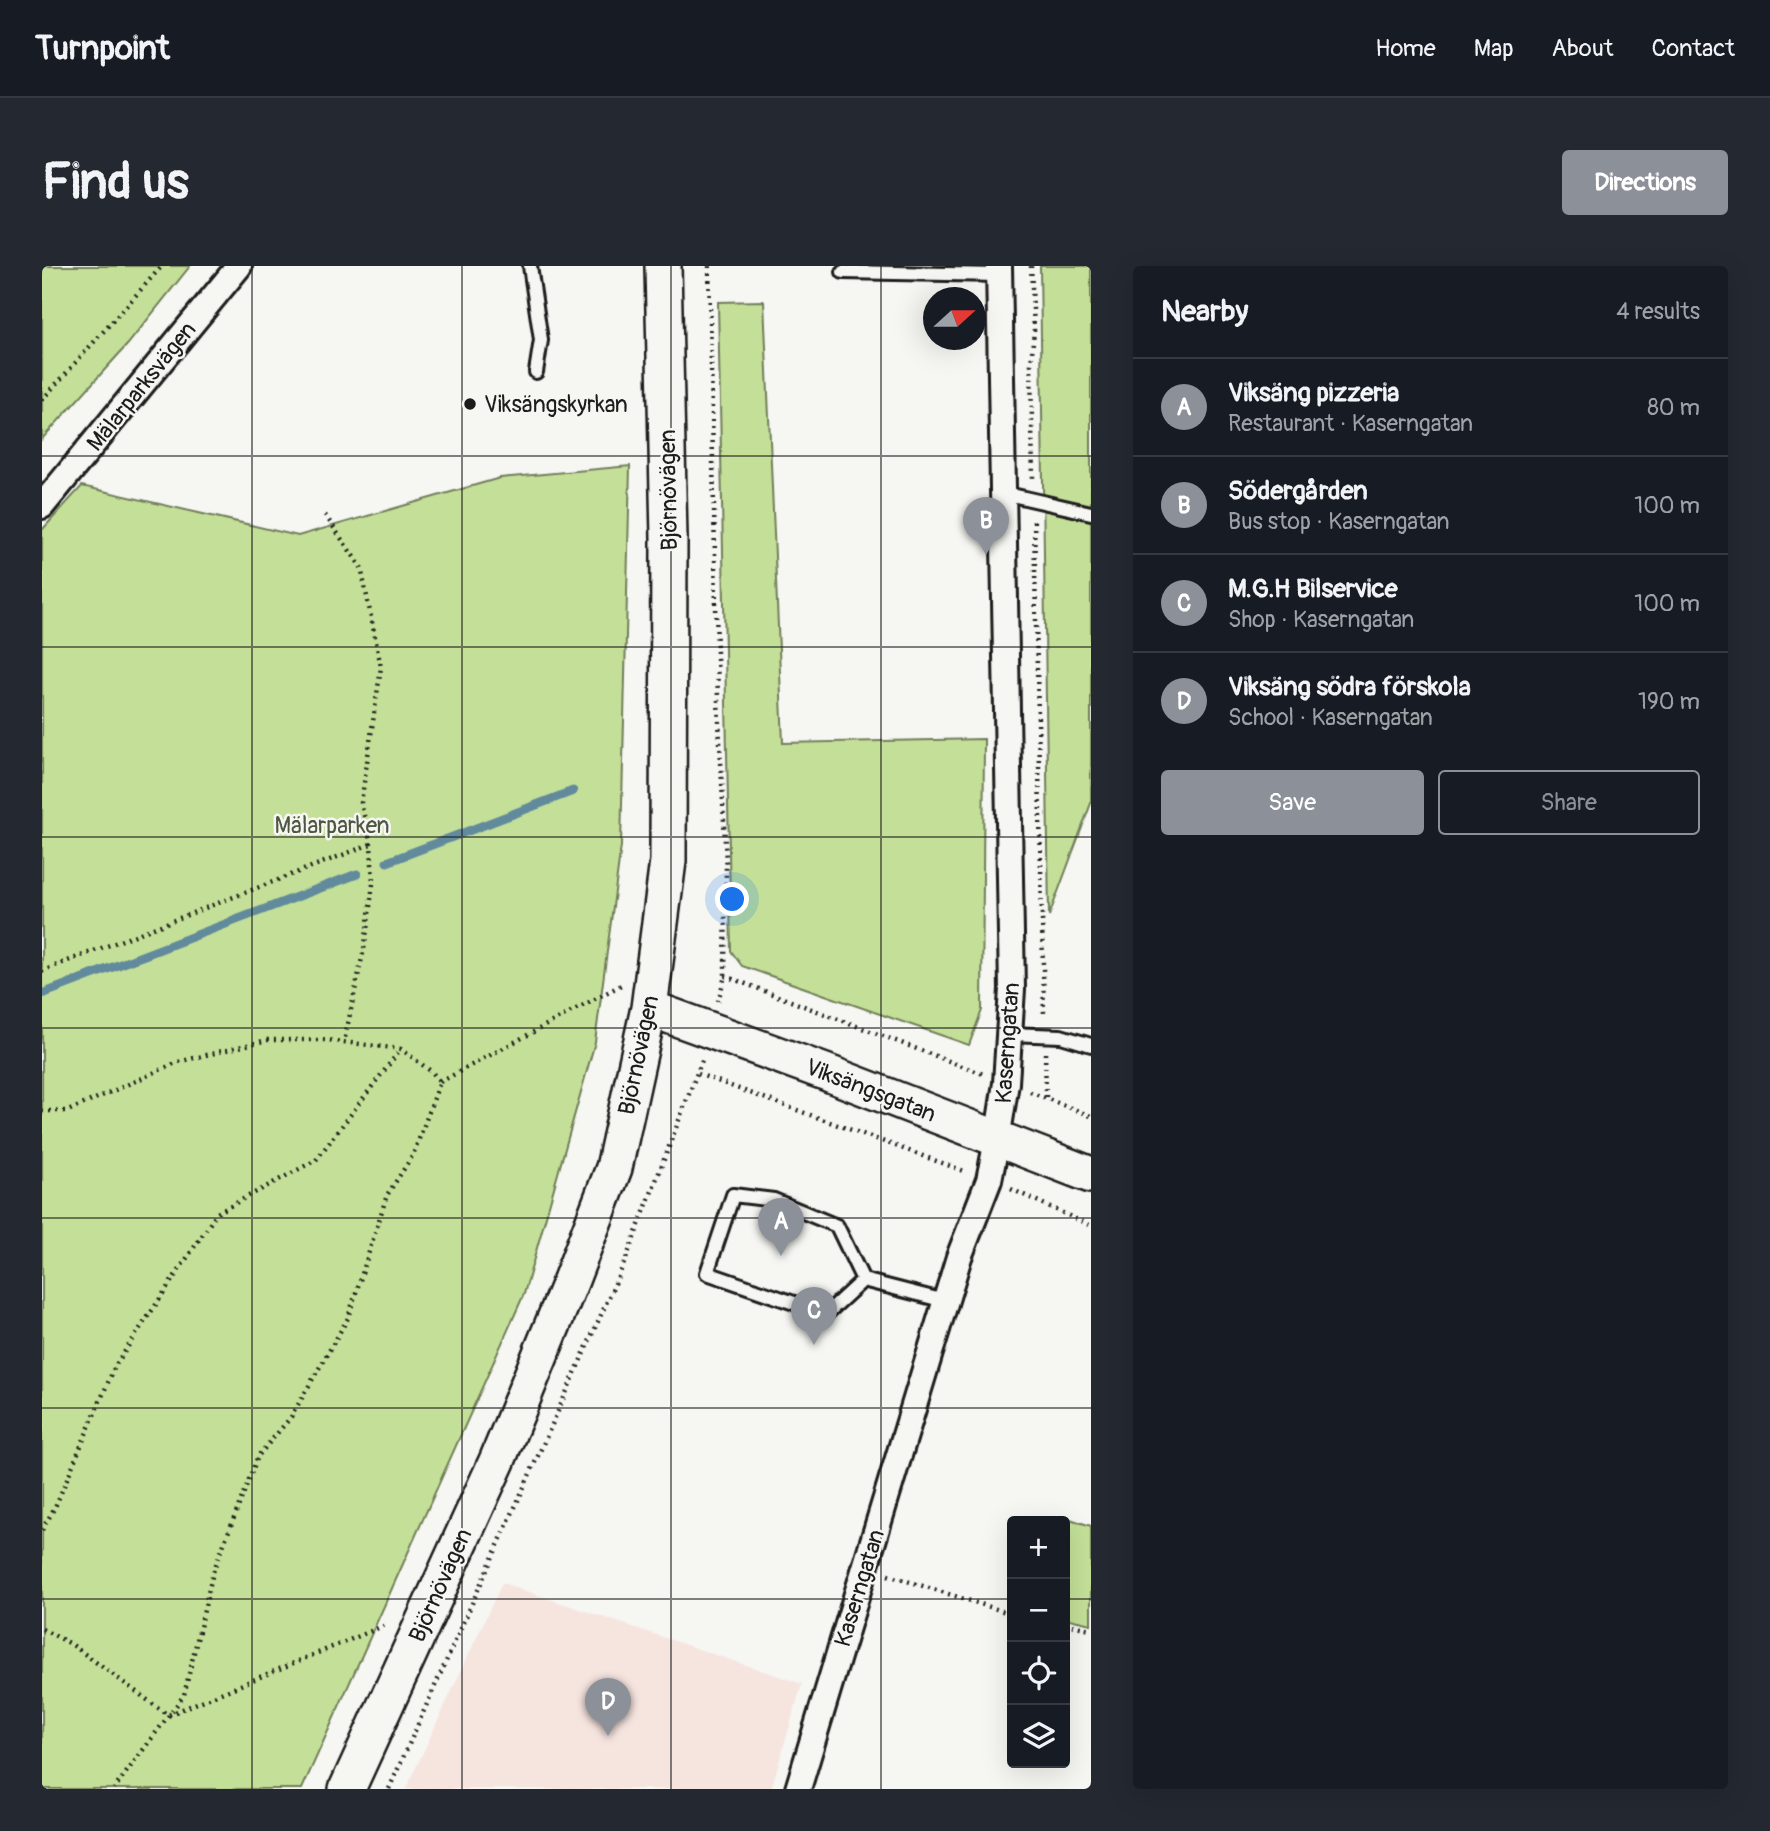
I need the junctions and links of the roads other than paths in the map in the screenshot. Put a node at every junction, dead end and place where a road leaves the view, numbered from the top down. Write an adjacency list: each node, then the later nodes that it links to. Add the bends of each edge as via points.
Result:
1 (239, 266): 8 (street, Mälarparksvägen)
2 (530, 266): 6 (lane, via 541,340)
3 (663, 266): 10 (main road, Björnövägen, via 669,538 668,861)
4 (999, 270): 5 (lane); 7 (street, Kaserngatan)
5 (843, 272)
6 (536, 372)
7 (1003, 493): 9 (lane); 11 (street, Kaserngatan)
8 (42, 506)
9 (1091, 513)
10 (649, 1008): 13 (main road, Viksängsgatan); 17 (main road, Björnövägen, via 614,1168 572,1280 497,1461)
11 (1009, 1034): 12 (lane, via 1061,1036); 13 (street, Kaserngatan)
12 (1091, 1045)
13 (997, 1140): 14 (main road, Viksängsgatan); 16 (street, Kaserngatan, via 989,1181)
14 (1091, 1175)
15 (863, 1280): 15 (lane, via 837,1226 774,1200 733,1195 707,1273 826,1314); 16 (lane)
16 (945, 1301): 18 (street, Kaserngatan)
17 (347, 1789)
18 (797, 1789)

